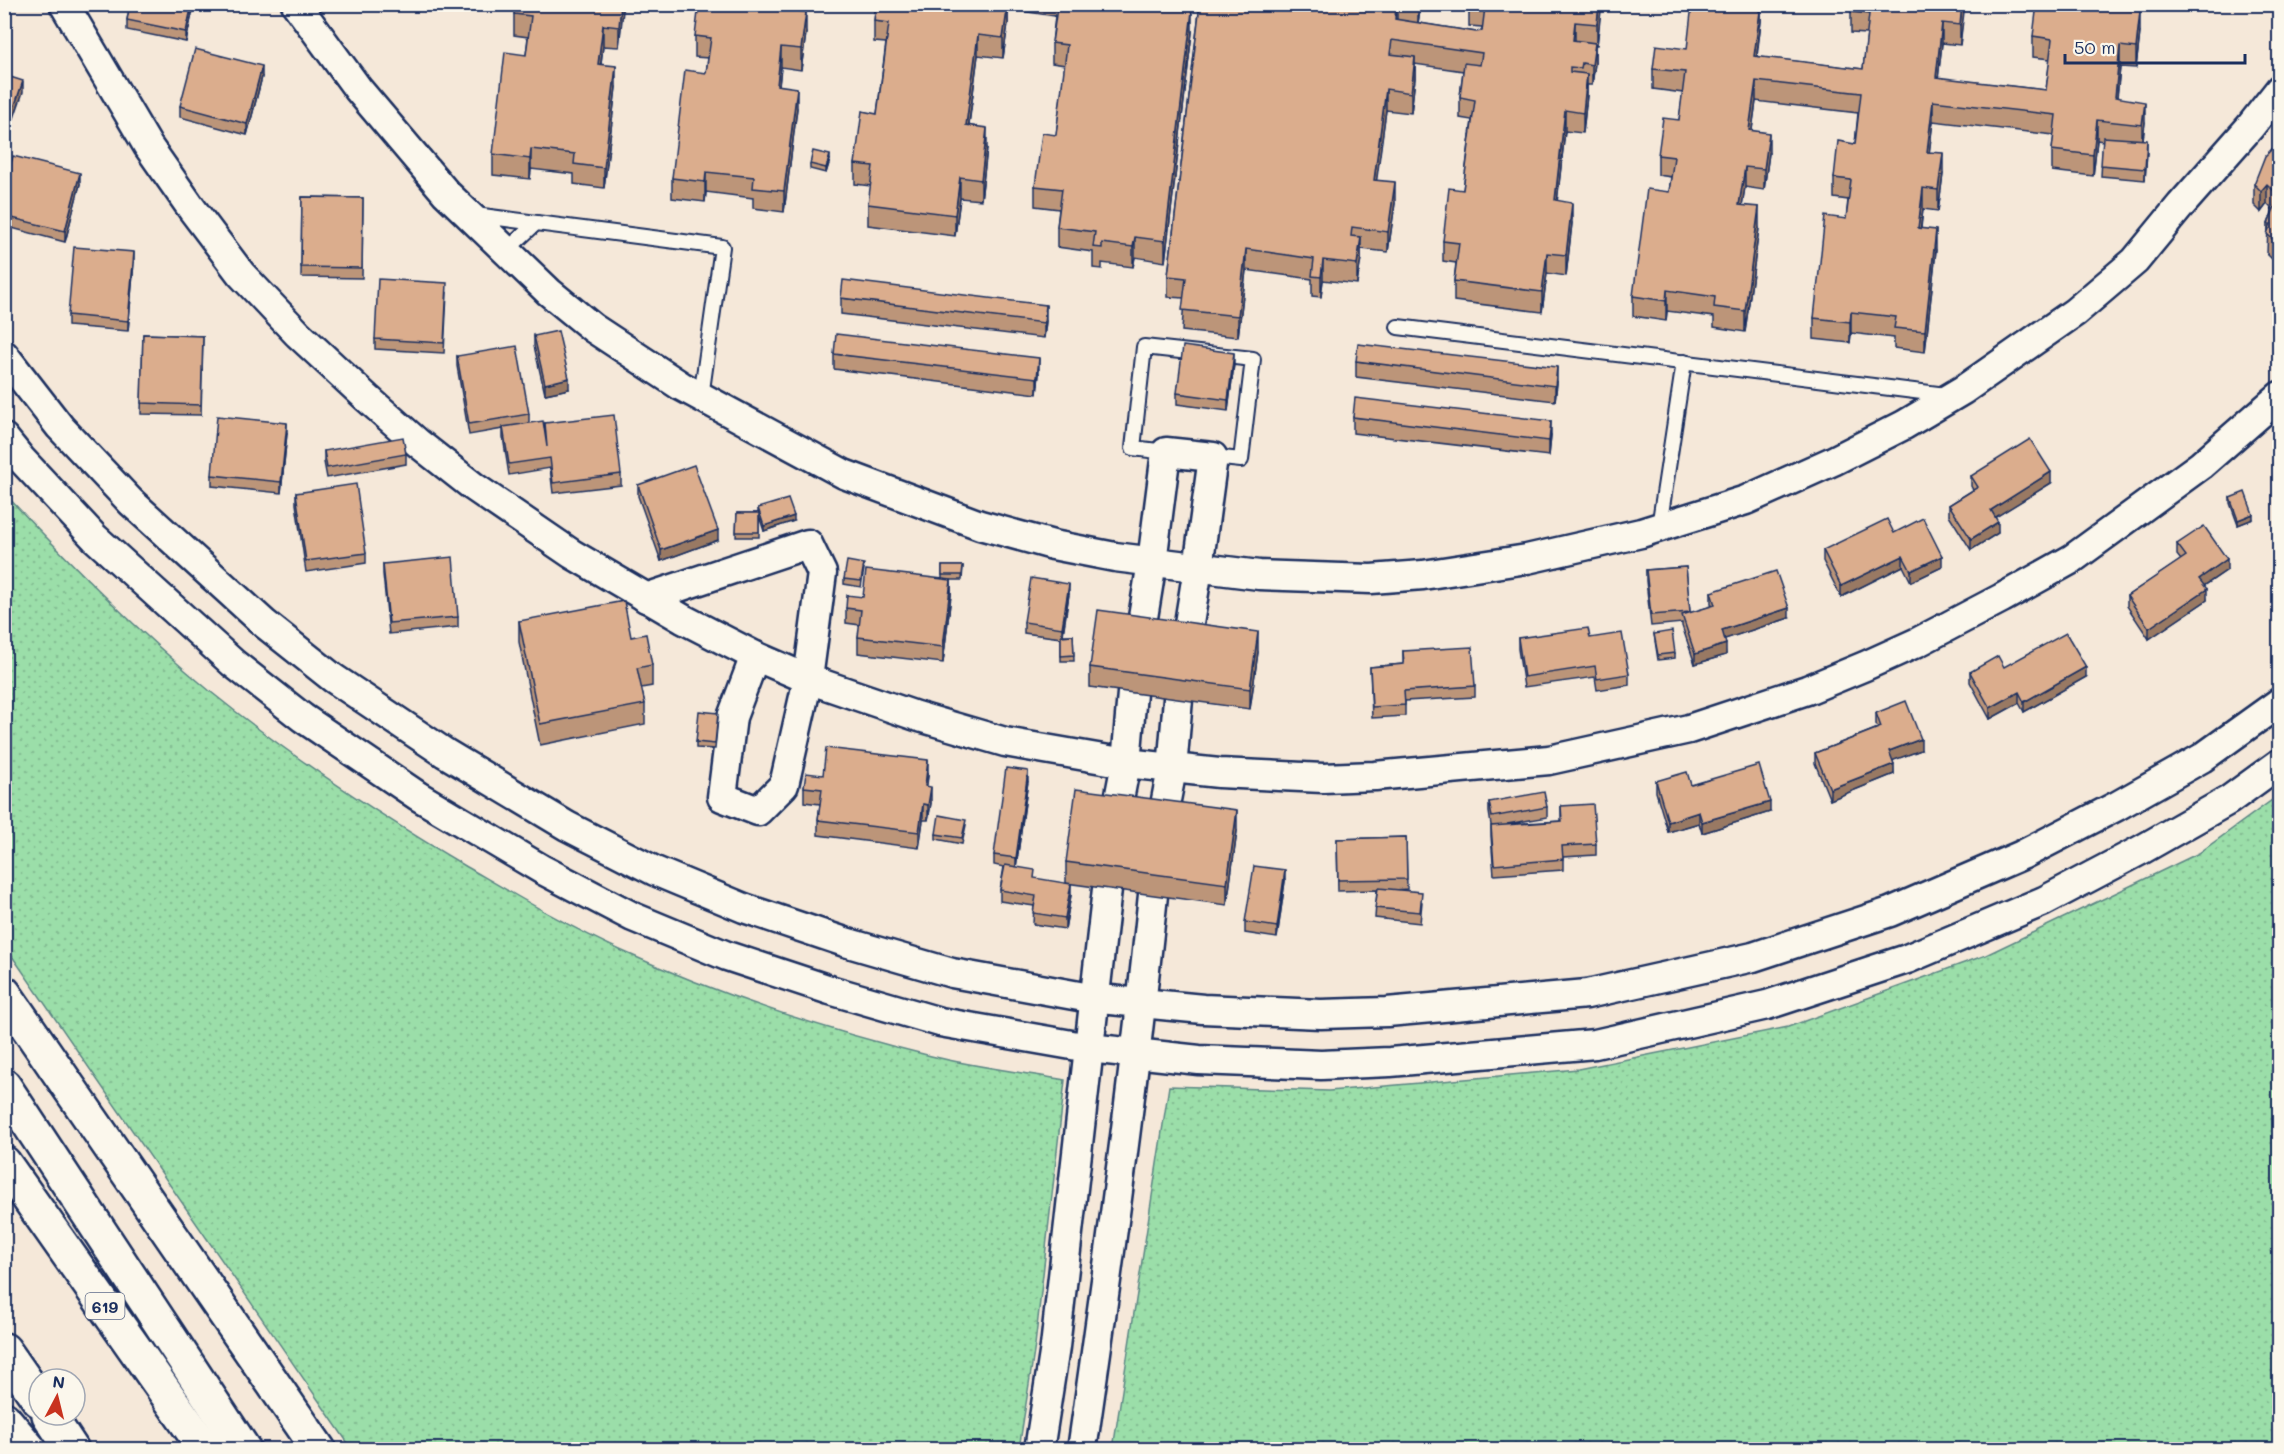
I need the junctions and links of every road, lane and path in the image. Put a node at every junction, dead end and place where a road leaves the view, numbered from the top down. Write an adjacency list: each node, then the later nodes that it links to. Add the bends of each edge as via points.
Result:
1 (64, 4): 19 (street, via 142,137 192,209 241,274 298,334 418,443 474,487 572,554)
2 (296, 4): 4 (street, via 394,134)
3 (2280, 88): 10 (street, via 2135,261 2074,312)
4 (467, 214): 5 (lane); 6 (street)
5 (536, 223): 6 (lane); 12 (lane, via 722,247)
6 (506, 251): 12 (street, via 592,328)
7 (1398, 327): 9 (lane)
8 (4, 355): 35 (street, via 60,427 131,502 265,624 333,678 445,753 567,826 655,871 845,942 952,973)
9 (1684, 362): 10 (lane); 16 (lane)
10 (1954, 396): 16 (street, via 1790,481 1746,500)
11 (2280, 396): 29 (street, via 2201,465 2072,559 1918,642 1807,690 1689,729 1549,760 1323,778)
12 (701, 397): 17 (street, via 844,474 959,517 1053,544)
13 (4, 438): 37 (street, via 95,538 233,663 303,718 418,796 543,870 633,916 716,951 830,990 940,1022)
14 (1167, 452): 15 (street); 15 (lane, via 1133,448 1144,347 1252,359 1241,460); 17 (street)
15 (1213, 457): 18 (street)
16 (1659, 527): 18 (street, via 1527,559 1423,575 1326,578)
17 (1152, 562): 18 (street); 20 (street)
18 (1198, 568): 21 (street)
19 (646, 598): 22 (street); 23 (street, via 808,544 822,573)
20 (1140, 636)
21 (1186, 642)
22 (755, 656): 23 (street); 23 (street, via 732,717 722,797 758,811 784,785)
23 (808, 679): 28 (street, via 1005,742)
24 (1132, 693): 28 (street)
25 (1178, 699): 29 (street)
26 (2280, 702): 36 (street, via 2202,758 2022,855 1890,912 1753,957 1587,994 1449,1008 1321,1014)
27 (2280, 763): 38 (street, via 2229,800 2044,901 1907,959 1767,1005 1595,1044 1453,1058 1321,1065)
28 (1126, 764): 29 (street); 30 (street)
29 (1172, 769): 31 (street)
30 (1116, 815)
31 (1162, 821)
32 (1107, 889): 35 (street)
33 (1153, 895): 36 (street)
34 (4, 993): 49 (main road)
35 (1096, 998): 36 (street); 37 (street)
36 (1142, 1004): 38 (street)
37 (1089, 1048): 38 (street); 50 (street, via 1055,1347)
38 (1135, 1053): 51 (street)
39 (4, 1086): 48 (main road)
40 (4, 1163): 47 (main road, 619)
41 (4, 1350): 42 (main road)
42 (27, 1383)
43 (4, 1419): 45 (main road)
44 (57, 1427): 46 (main road)
45 (30, 1449)
46 (72, 1449)
47 (206, 1449)
48 (244, 1449)
49 (319, 1449)
50 (1039, 1449)
51 (1082, 1449)

